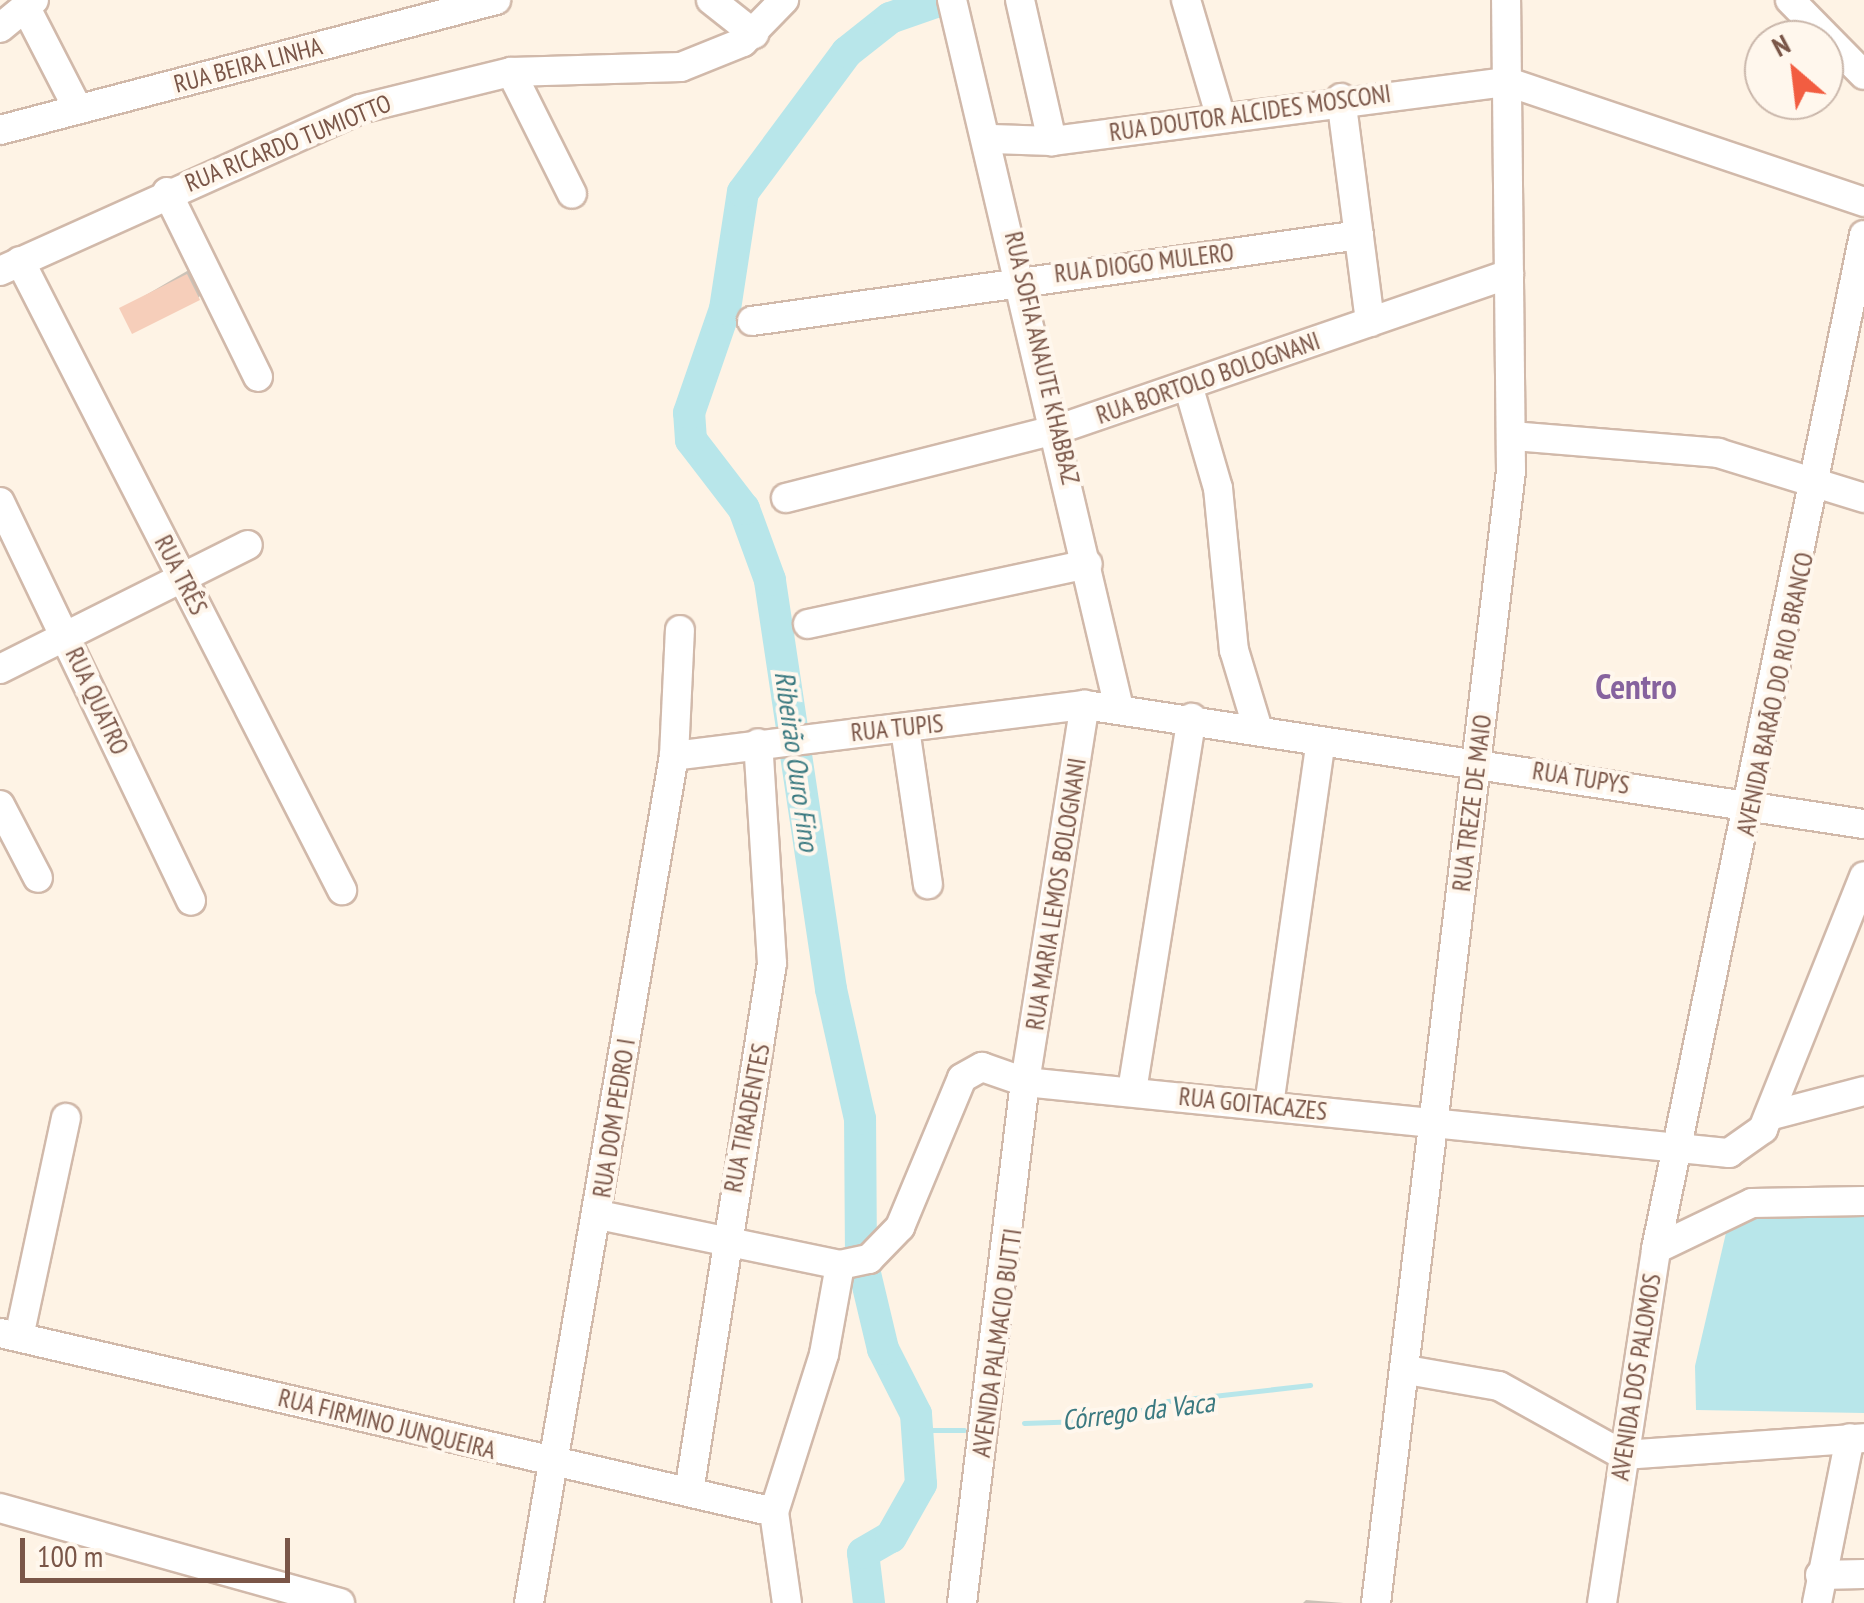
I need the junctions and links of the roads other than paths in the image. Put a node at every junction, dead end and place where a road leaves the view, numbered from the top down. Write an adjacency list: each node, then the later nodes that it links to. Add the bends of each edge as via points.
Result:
1 (496, 0): 16 (street, RUA BEIRA LINHA)
2 (711, 0): 11 (street)
3 (784, 0): 11 (street, RUA RICARDO TUMIOTTO)
4 (1020, 0): 20 (street)
5 (1186, 0): 17 (street)
6 (1506, 0): 14 (street, RUA TREZE DE MAIO)
7 (1790, 0): 13 (street)
8 (30, 4): 10 (street); 16 (street)
9 (954, 5): 19 (street, RUA SOFIA ANAUTE KHABBAZ)
10 (0, 28)
11 (754, 34): 12 (street, RUA RICARDO TUMIOTTO, via 681,67)
12 (511, 72): 21 (street, RUA RICARDO TUMIOTTO, via 360,109); 22 (street)
13 (1864, 74)
14 (1508, 82): 15 (street, RUA DOUTOR ALCIDES MOSCONI); 23 (street); 27 (street, RUA TREZE DE MAIO)
15 (1342, 98): 17 (street, RUA DOUTOR ALCIDES MOSCONI); 24 (street)
16 (78, 109): 18 (street, RUA BEIRA LINHA)
17 (1220, 115): 20 (street, RUA DOUTOR ALCIDES MOSCONI)
18 (0, 130)
19 (992, 139): 20 (street, RUA DOUTOR ALCIDES MOSCONI); 28 (street, RUA SOFIA ANAUTE KHABBAZ)
20 (1052, 141)
21 (167, 192): 26 (street, RUA RICARDO TUMIOTTO); 31 (street)
22 (572, 194)
23 (1864, 202)
24 (1359, 235): 28 (street, RUA DIOGO MULERO); 30 (street)
25 (1864, 236): 35 (street, AVENIDA BARÃO DO RIO BRANCO)
26 (10, 266): 41 (street, RUA TRÊS)
27 (1508, 274): 30 (street, RUA BORTOLO BOLOGNANI); 34 (street, RUA TREZE DE MAIO)
28 (1024, 278): 29 (street, RUA DIOGO MULERO); 33 (street, RUA SOFIA ANAUTE KHABBAZ)
29 (752, 321)
30 (1370, 322): 32 (street, RUA BORTOLO BOLOGNANI)
31 (258, 377)
32 (1188, 385): 33 (street, RUA BORTOLO BOLOGNANI); 49 (street, via 1218,488 1234,650)
33 (1059, 430): 36 (street, RUA BORTOLO BOLOGNANI); 40 (street, RUA SOFIA ANAUTE KHABBAZ)
34 (1513, 436): 35 (street, via 1687,448); 54 (street, RUA TREZE DE MAIO)
35 (1818, 480): 37 (street); 56 (street, AVENIDA BARÃO DO RIO BRANCO)
36 (786, 498)
37 (1864, 498)
38 (0, 502): 44 (street, RUA QUATRO)
39 (248, 545): 41 (street)
40 (1088, 564): 42 (street); 47 (street, RUA SOFIA ANAUTE KHABBAZ)
41 (183, 578): 44 (street); 61 (street, RUA TRÊS)
42 (808, 624)
43 (680, 630): 53 (street, RUA DOM PEDRO I)
44 (66, 636): 45 (street); 62 (street, RUA QUATRO)
45 (0, 669)
46 (1085, 704): 47 (street, RUA TUPIS); 50 (street, RUA TUPIS); 63 (street, RUA MARIA LEMOS BOLOGNANI)
47 (1120, 708): 48 (street, RUA TUPYS)
48 (1192, 718): 49 (street, RUA TUPYS); 64 (street)
49 (1257, 726): 52 (street, RUA TUPYS)
50 (906, 729): 51 (street, RUA TUPIS); 60 (street)
51 (767, 742): 53 (street, RUA TUPIS); 73 (street, RUA TIRADENTES, via 772,963)
52 (1320, 744): 54 (street, RUA TUPYS); 66 (street)
53 (674, 756): 72 (street, RUA DOM PEDRO I)
54 (1476, 762): 56 (street, RUA TUPYS); 69 (street, RUA TREZE DE MAIO)
55 (0, 806): 59 (street)
56 (1753, 806): 57 (street, RUA TUPYS); 70 (street, AVENIDA BARÃO DO RIO BRANCO)
57 (1864, 824)
58 (1864, 876): 67 (street)
59 (38, 878)
60 (928, 884)
61 (342, 890)
62 (191, 902)
63 (1025, 1082): 64 (street, RUA GOITACAZES); 75 (street, RUA GOITACAZES, via 982,1067 962,1078 884,1253); 89 (street, AVENIDA PALMACIO BUTTI)
64 (1132, 1091): 66 (street, RUA GOITACAZES)
65 (1864, 1091): 67 (street)
66 (1268, 1105): 69 (street, RUA GOITACAZES)
67 (1769, 1116): 70 (street, RUA GOITACAZES, via 1740,1150)
68 (66, 1118): 76 (street)
69 (1436, 1122): 70 (street, RUA GOITACAZES); 77 (street, RUA TREZE DE MAIO)
70 (1678, 1152): 74 (street, AVENIDA DOS PALOMOS)
71 (1864, 1201): 74 (street, via 1752,1203)
72 (599, 1215): 73 (street); 80 (street, RUA DOM PEDRO I)
73 (721, 1243): 75 (street); 81 (street, RUA TIRADENTES)
74 (1656, 1249): 79 (street, AVENIDA DOS PALOMOS)
75 (847, 1265): 83 (street)
76 (10, 1335): 80 (street, RUA FIRMINO JUNQUEIRA)
77 (1408, 1370): 79 (street, via 1499,1386); 90 (street, RUA TREZE DE MAIO)
78 (1857, 1438): 79 (street); 85 (street)
79 (1623, 1455): 91 (street, AVENIDA DOS PALOMOS)
80 (554, 1464): 81 (street, RUA FIRMINO JUNQUEIRA); 87 (street, RUA DOM PEDRO I)
81 (688, 1492): 83 (street, RUA FIRMINO JUNQUEIRA)
82 (0, 1508): 86 (street)
83 (774, 1512): 88 (street)
84 (1864, 1574): 85 (street)
85 (1819, 1589)
86 (340, 1603)
87 (528, 1603)
88 (787, 1603)
89 (962, 1603)
90 (1376, 1603)
91 (1602, 1603)

